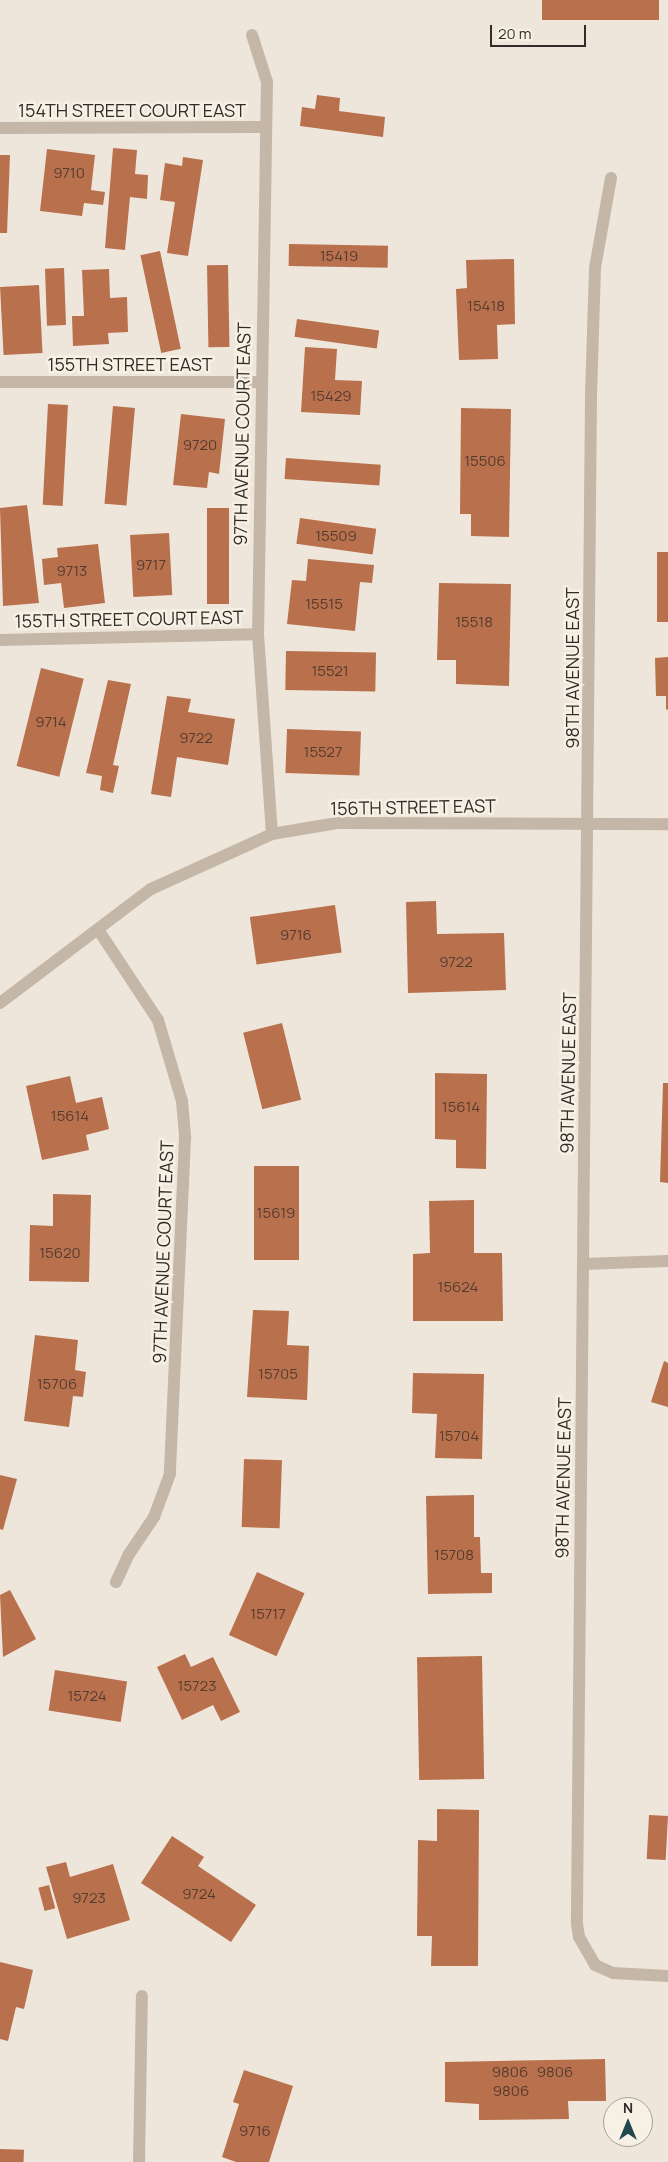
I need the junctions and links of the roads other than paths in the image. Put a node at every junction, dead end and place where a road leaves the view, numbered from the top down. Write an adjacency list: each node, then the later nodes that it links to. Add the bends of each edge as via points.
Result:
1 (252, 35): 2 (street, 97TH AVENUE COURT EAST, via 267,82)
2 (265, 127): 3 (street, 154TH STREET COURT EAST); 6 (street, 97TH AVENUE COURT EAST)
3 (0, 128)
4 (611, 178): 9 (street, 98TH AVENUE EAST, via 595,278)
5 (0, 382): 6 (street, 155TH STREET EAST)
6 (260, 382): 7 (street, 97TH AVENUE COURT EAST)
7 (258, 634): 8 (street, 155TH STREET COURT EAST); 11 (street, 97TH AVENUE COURT EAST)
8 (0, 640)
9 (589, 824): 10 (street, 156TH STREET EAST); 11 (street, 156TH STREET EAST, via 337,823); 15 (street, 98TH AVENUE EAST)
10 (668, 824)
11 (272, 834): 12 (street, 156TH STREET EAST, via 151,889)
12 (99, 931): 13 (street, 156TH STREET EAST); 16 (street, 97TH AVENUE COURT EAST, via 158,1020 182,1101 185,1139 170,1474 154,1517 128,1554)
13 (0, 1004)
14 (668, 1261): 15 (street)
15 (583, 1264): 17 (street, 98TH AVENUE EAST, via 577,1924 579,1937 596,1965 614,1973)
16 (116, 1582)
17 (668, 1976)
18 (142, 1996): 19 (street)
19 (139, 2162)

